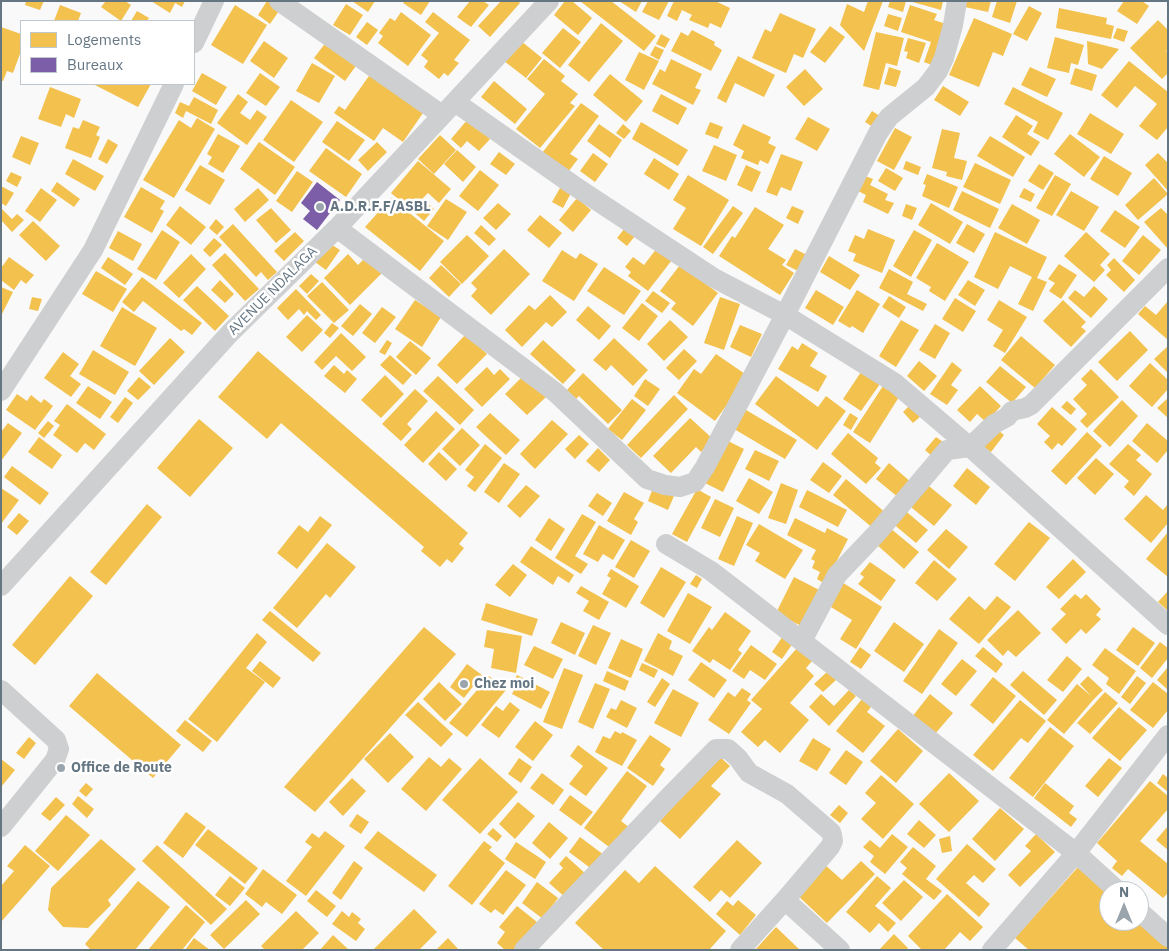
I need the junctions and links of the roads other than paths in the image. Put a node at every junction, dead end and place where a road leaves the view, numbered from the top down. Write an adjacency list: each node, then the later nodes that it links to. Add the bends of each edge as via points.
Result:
1 (214, 1): 5 (street)
2 (279, 1): 7 (street)
3 (549, 1): 7 (street, AVENUE NDALAGA)
4 (957, 1): 10 (street, via 947,50 938,71 926,87 889,117 878,133)
5 (195, 41)
6 (174, 85): 11 (street, via 93,250)
7 (448, 108): 8 (street, AVENUE NDALAGA); 10 (street, via 714,278)
8 (337, 228): 10 (street, via 554,392 647,479 665,485 680,487 695,482); 14 (street, AVENUE NDALAGA, via 230,333)
9 (1168, 268): 12 (street, via 1037,400 994,424)
10 (785, 315): 12 (street, via 895,383)
11 (1, 391)
12 (970, 447): 15 (street); 16 (street, via 947,450 877,533 836,575)
13 (666, 544): 16 (street, via 711,571)
14 (1, 586)
15 (1168, 625)
16 (802, 641): 20 (street)
17 (1, 690): 19 (street, via 56,740 59,749 55,760)
18 (1168, 735): 20 (street)
19 (1, 827)
20 (1076, 853): 21 (street); 28 (street)
21 (1107, 881)
22 (785, 900): 25 (street, via 830,847 833,841 831,832 788,794 750,772 728,749 716,749); 26 (street); 27 (street)
23 (1149, 920): 24 (street)
24 (1168, 937)
25 (524, 950)
26 (740, 950)
27 (840, 950)
28 (992, 950)

